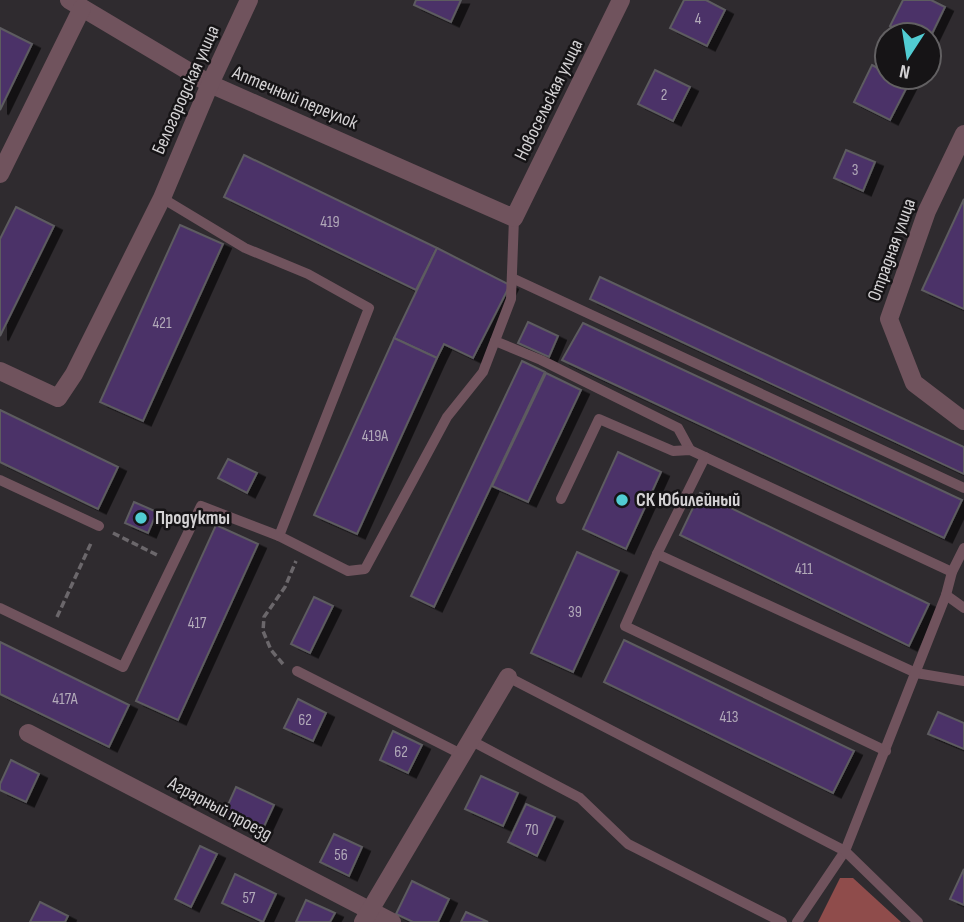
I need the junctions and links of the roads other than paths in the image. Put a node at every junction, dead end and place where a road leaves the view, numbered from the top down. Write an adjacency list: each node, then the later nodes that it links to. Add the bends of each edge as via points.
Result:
1 (249, 0): 4 (street, Белогородская улица)
2 (621, 0): 8 (street, Новосельская улица)
3 (75, 4): 4 (street, Аптечный переулок); 6 (street)
4 (210, 84): 7 (street, Белогородская улица); 8 (street, Аптечный переулок)
5 (964, 134): 12 (street, Отрадная улица, via 927,211 889,319 914,383)
6 (0, 174)
7 (162, 198): 11 (street, Белогородская улица, via 58,398); 19 (lane, via 245,248 308,274 369,308)
8 (514, 218): 9 (lane)
9 (512, 278): 10 (lane, via 511,299); 16 (lane)
10 (495, 341): 13 (lane, via 678,428); 19 (lane, via 483,372 446,417 365,569 348,571)
11 (0, 371)
12 (964, 421)
13 (690, 450): 14 (lane); 17 (lane, via 673,451 599,419)
14 (705, 457): 21 (lane); 22 (lane)
15 (0, 480): 18 (lane)
16 (964, 488)
17 (561, 499)
18 (99, 526)
19 (279, 536): 24 (lane, via 201,506 122,667)
20 (964, 548): 22 (lane)
21 (657, 554): 27 (lane); 32 (lane, via 625,626)
22 (952, 572): 23 (lane)
23 (946, 595): 25 (lane); 27 (lane)
24 (0, 608)
25 (964, 608)
26 (297, 671): 31 (lane)
27 (916, 674): 29 (lane); 32 (lane)
28 (508, 677): 31 (street); 33 (lane)
29 (964, 681)
30 (28, 733): 34 (street, Аграрный проезд)
31 (466, 747): 34 (street); 36 (lane, via 580,798 628,844)
32 (886, 751): 33 (lane)
33 (845, 851): 37 (lane); 38 (lane)
34 (366, 916): 35 (street, Аграрный проезд)
35 (392, 922)
36 (782, 922)
37 (797, 922)
38 (918, 922)

